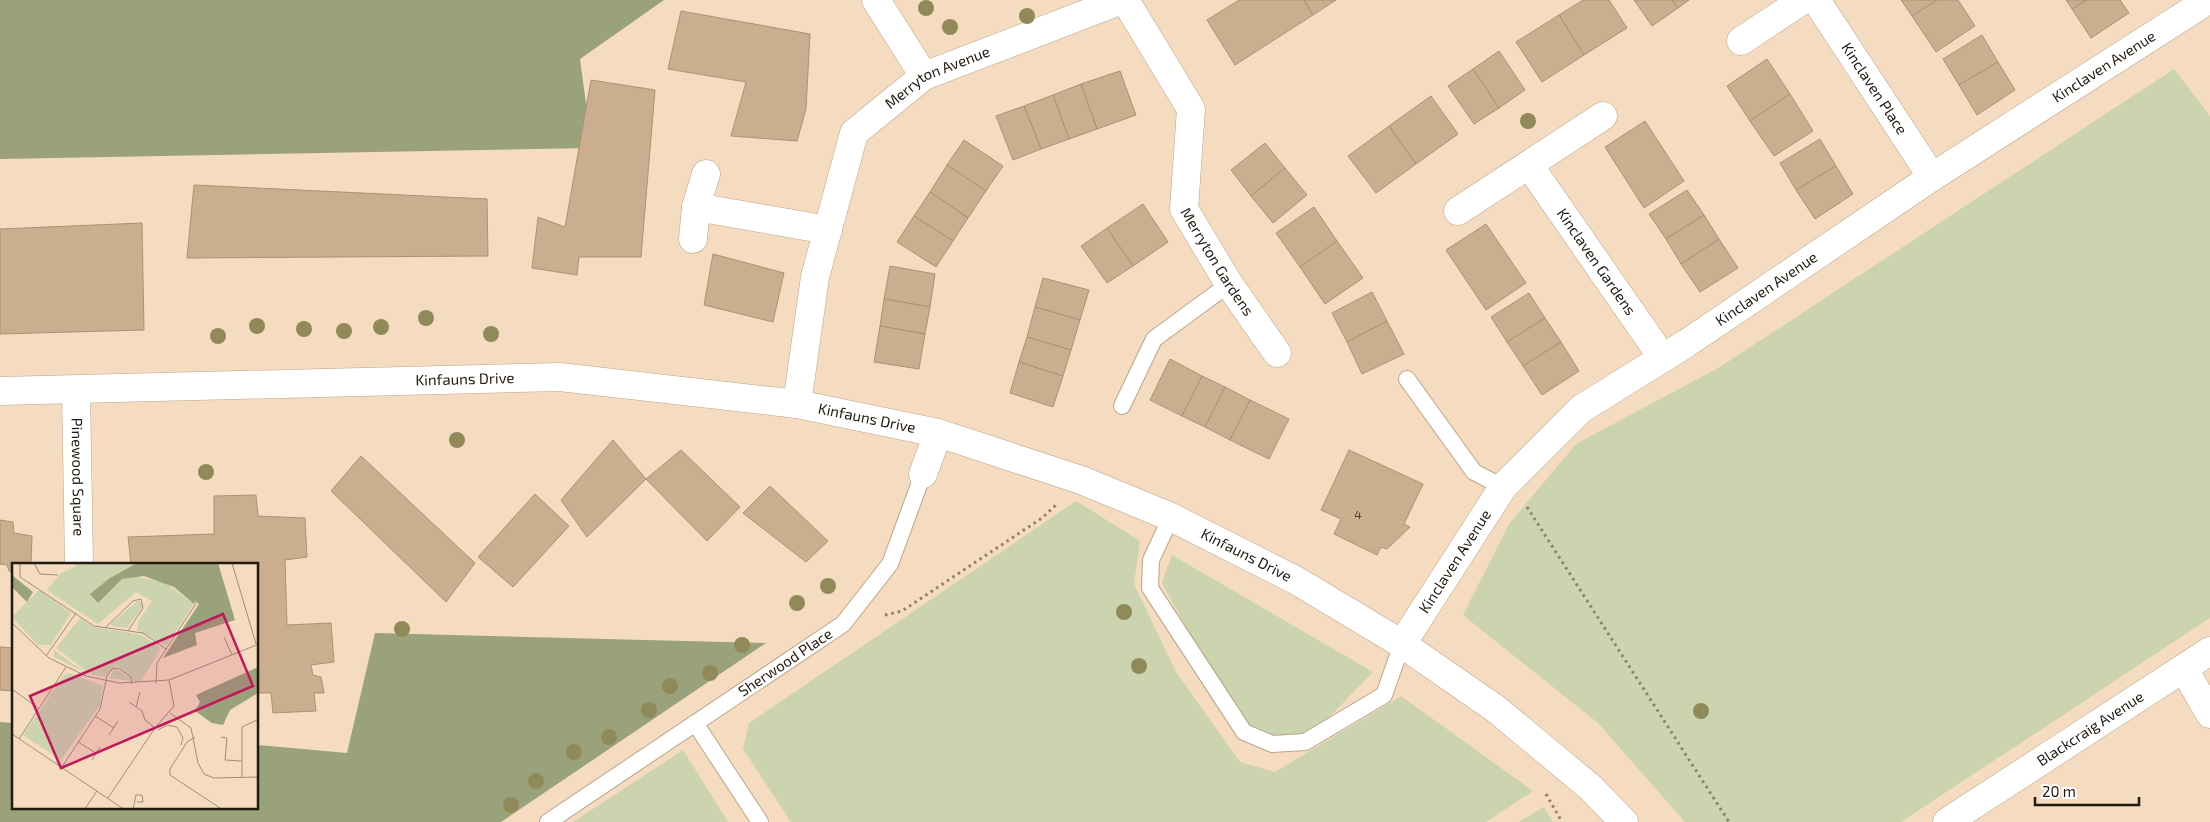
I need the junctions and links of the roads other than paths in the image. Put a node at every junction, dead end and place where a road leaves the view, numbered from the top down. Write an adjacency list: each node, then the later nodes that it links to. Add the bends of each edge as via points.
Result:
1 (876, 0): 8 (street)
2 (1123, 0): 6 (street, Merryton Avenue); 17 (street, Merryton Gardens, via 1191,110 1184,209)
3 (1802, 0): 7 (street)
4 (1816, 0): 12 (street, Kinclaven Place)
5 (2201, 10): 12 (street, Kinclaven Avenue)
6 (1063, 11): 8 (street, Merryton Avenue)
7 (1741, 41)
8 (924, 76): 15 (street, Merryton Avenue, via 854,133)
9 (1603, 116): 10 (street)
10 (1530, 164): 14 (street); 19 (street, Kinclaven Gardens)
11 (706, 174): 13 (street)
12 (1932, 177): 19 (street, Kinclaven Avenue)
13 (696, 207): 15 (street); 16 (street)
14 (1458, 211)
15 (828, 230): 23 (street, Merryton Avenue, via 815,277)
16 (693, 239)
17 (1229, 284): 18 (street, Merryton Gardens); 24 (lane, via 1154,339)
18 (1277, 353)
19 (1662, 358): 27 (street, Kinclaven Avenue, via 1581,408)
20 (1407, 379): 27 (lane, via 1474,472)
21 (0, 391): 22 (street, Kinfauns Drive)
22 (76, 391): 23 (street, Kinfauns Drive, via 560,377); 29 (street, Pinewood Square)
23 (797, 404): 25 (street, Kinfauns Drive)
24 (1122, 406)
25 (938, 433): 26 (street, Sherwood Place); 28 (street, Kinfauns Drive, via 1081,480)
26 (923, 474): 34 (lane, Sherwood Place, via 890,564 843,624)
27 (1506, 484): 30 (street, Kinclaven Avenue)
28 (1171, 516): 30 (street, Kinfauns Drive, via 1297,582); 30 (lane, via 1151,560 1150,588 1244,732 1272,744 1305,742 1384,695)
29 (79, 563)
30 (1402, 644): 37 (street, Kinfauns Drive, via 1496,709 1591,788)
31 (2210, 651): 32 (street, Blackcraig Avenue)
32 (2184, 670): 33 (street); 38 (street, Blackcraig Avenue)
33 (2210, 714)
34 (695, 723): 35 (lane, Sherwood Place); 36 (lane)
35 (548, 822)
36 (760, 822)
37 (1624, 822)
38 (1947, 822)

